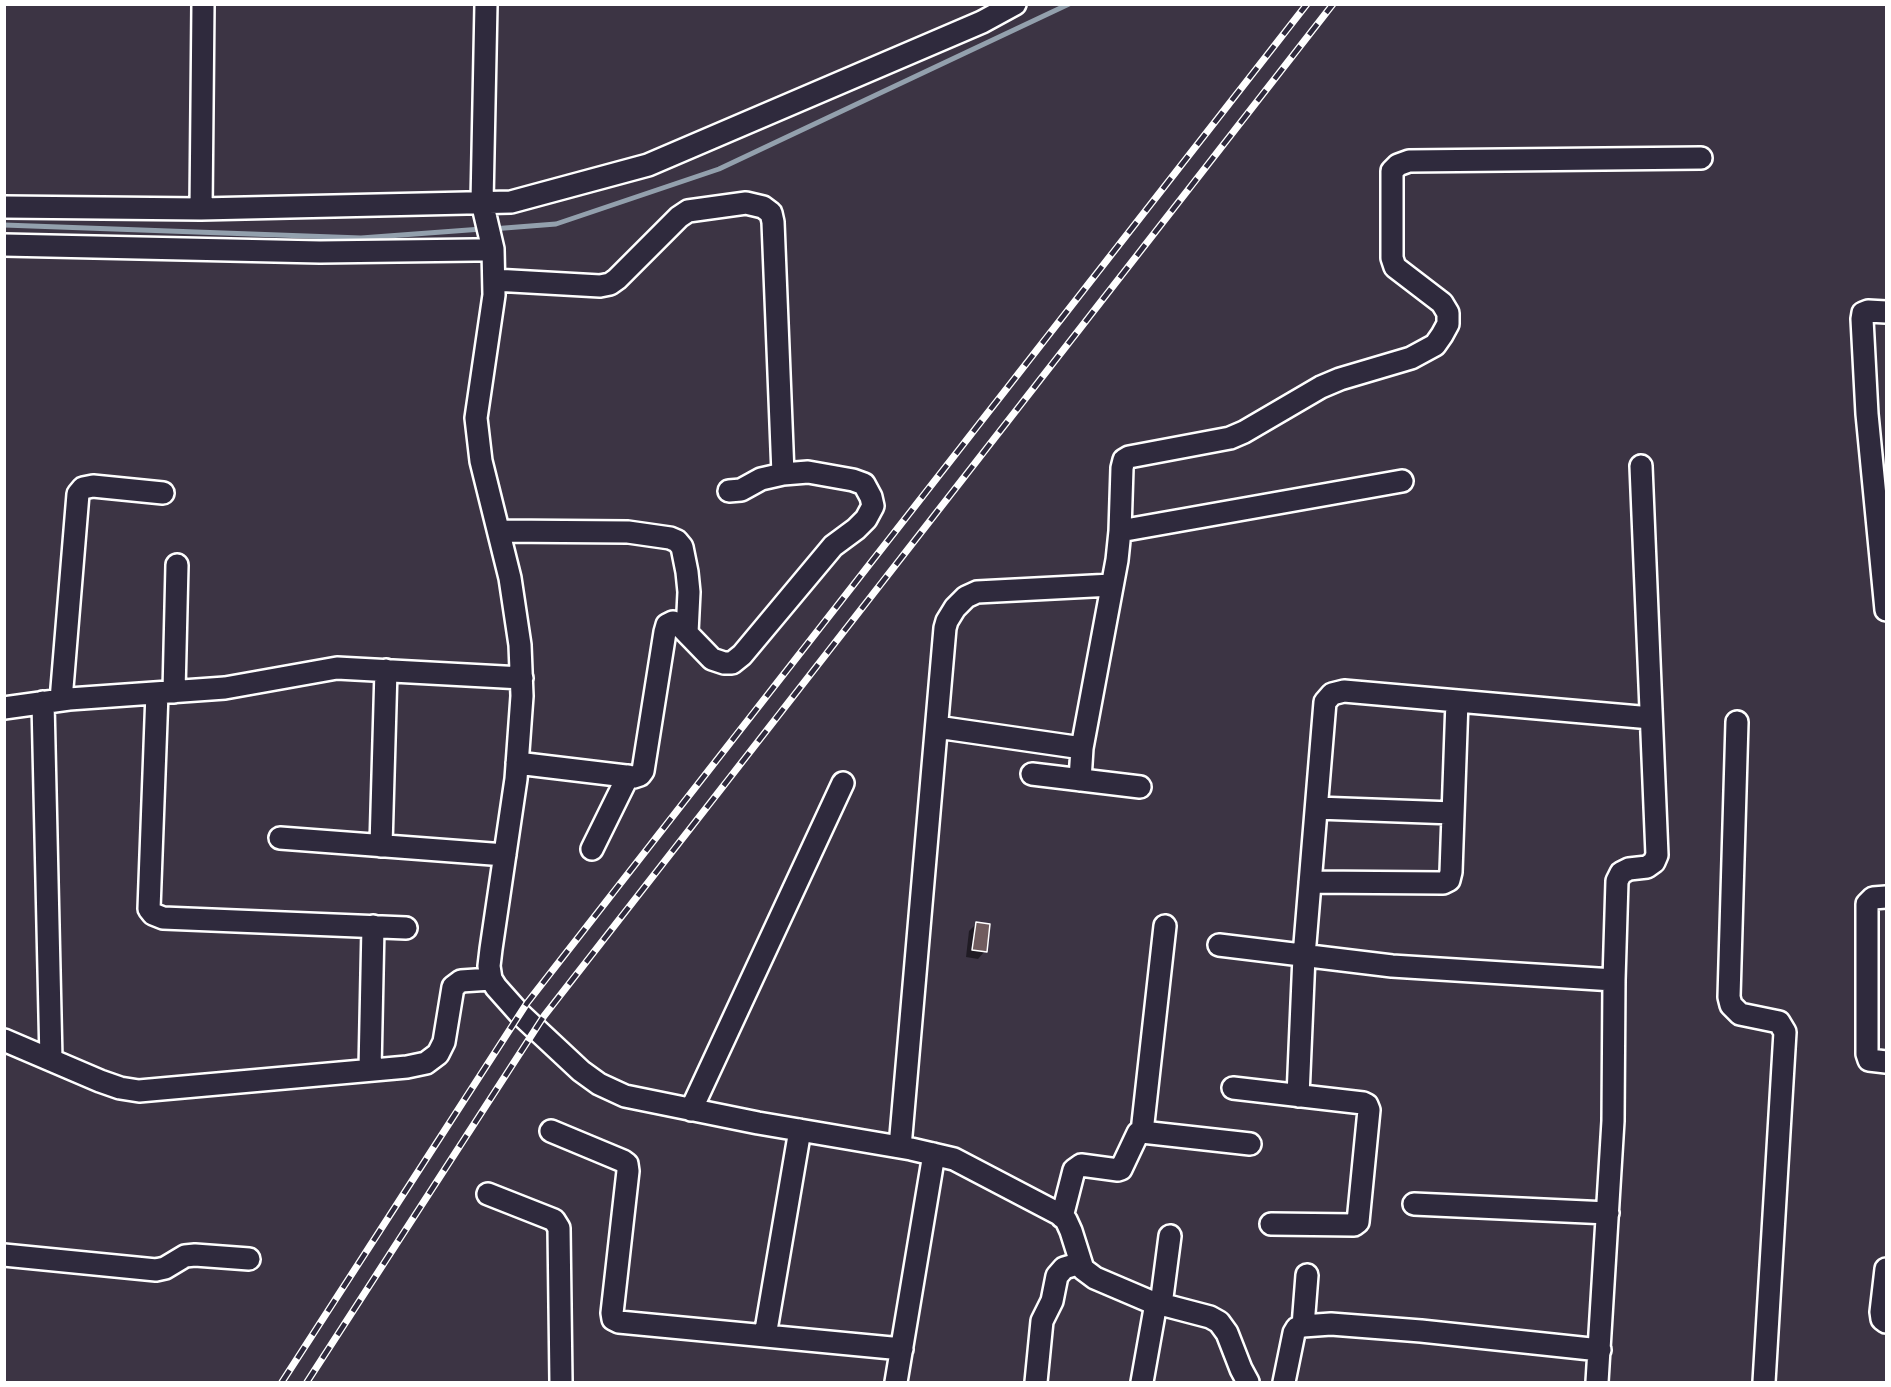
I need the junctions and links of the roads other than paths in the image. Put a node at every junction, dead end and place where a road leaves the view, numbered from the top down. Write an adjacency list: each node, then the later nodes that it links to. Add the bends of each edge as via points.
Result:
1 (203, 4): 6 (street)
2 (486, 4): 7 (street)
3 (1015, 4): 7 (street, via 982,22 648,165)
4 (1701, 158): 18 (street, via 1409,161 1398,165 1392,171 1392,258 1395,267 1442,303 1448,313 1448,324 1439,340 1411,358 1321,387 1230,438 1129,457 1122,468)
5 (4, 207): 6 (street)
6 (201, 209): 7 (street, via 367,206)
7 (484, 210): 9 (street)
8 (4, 245): 9 (street, via 320,252)
9 (493, 251): 10 (street)
10 (494, 280): 13 (street, via 610,284 688,211 746,203 763,207 771,213 773,222); 17 (street, via 476,418 481,461)
11 (1887, 312): 21 (street, via 1868,311 1862,319 1867,414)
12 (1641, 466): 29 (street)
13 (783, 474): 15 (street); 22 (street, via 808,472 853,480 864,484 873,506 866,519 833,546 732,663 712,659)
14 (1402, 481): 18 (street)
15 (729, 491)
16 (163, 493): 26 (street, via 93,486 78,494)
17 (499, 531): 22 (street, via 628,532 677,541 687,572); 24 (street, via 510,578)
18 (1120, 531): 20 (street)
19 (177, 565): 25 (street)
20 (1112, 585): 31 (street, via 977,592 966,597 945,628); 32 (street)
21 (1887, 610)
22 (687, 633): 35 (street, via 673,622 665,632 643,771)
23 (386, 670): 24 (street); 25 (street, via 337,668 251,684); 42 (street)
24 (522, 678): 33 (street)
25 (165, 692): 26 (street); 47 (street, via 149,909 153,914 163,918)
26 (52, 701): 28 (street); 55 (street)
27 (1457, 701): 29 (street); 39 (street, via 1344,691 1332,694 1325,702); 40 (street)
28 (4, 708)
29 (1651, 718): 53 (street, via 1657,855 1647,867 1629,869 1617,881)
30 (1737, 722): 91 (street, via 1729,997 1740,1014 1779,1022 1785,1032)
31 (937, 727): 32 (street); 65 (street)
32 (1082, 748): 36 (street)
33 (517, 763): 35 (street); 44 (street)
34 (1032, 774): 36 (street)
35 (628, 776): 43 (street)
36 (1080, 780): 38 (street)
37 (843, 783): 60 (street)
38 (1140, 787)
39 (1317, 808): 40 (street); 45 (street)
40 (1453, 813): 45 (street, via 1451,872 1449,880 1443,883)
41 (280, 838): 42 (street)
42 (381, 846): 44 (street)
43 (592, 849)
44 (505, 855): 52 (street, via 489,966)
45 (1311, 882): 51 (street)
46 (1887, 897): 56 (street, via 1873,898 1867,904 1867,1054 1869,1060)
47 (373, 926): 49 (street); 57 (street)
48 (1165, 926): 63 (street)
49 (406, 928)
50 (1219, 945): 51 (street)
51 (1304, 956): 53 (street, via 1420,968); 59 (street)
52 (491, 979): 57 (street, via 461,981 453,987 444,1042 438,1054 426,1063); 60 (street, via 535,1029 599,1084 625,1096)
53 (1614, 980): 69 (street)
54 (4, 1040): 55 (street)
55 (51, 1060): 57 (street, via 120,1088 139,1091)
56 (1887, 1062)
57 (370, 1070)
58 (1233, 1088): 59 (street)
59 (1298, 1096): 71 (street, via 1367,1106 1360,1218 1354,1225)
60 (691, 1110): 61 (street)
61 (800, 1130): 65 (street); 81 (street)
62 (551, 1131): 81 (street, via 627,1164 613,1319)
63 (1142, 1132): 64 (street); 70 (street, via 1121,1169 1081,1165 1074,1170)
64 (1250, 1144)
65 (900, 1147): 66 (street)
66 (934, 1154): 70 (street, via 962,1162); 82 (street)
67 (488, 1194): 84 (street, via 554,1220 559,1228)
68 (1414, 1204): 69 (street)
69 (1608, 1213): 83 (street)
70 (1062, 1217): 75 (street)
71 (1271, 1224)
72 (1170, 1236): 78 (street)
73 (4, 1255): 74 (street, via 156,1270 185,1256)
74 (249, 1259)
75 (1081, 1263): 78 (street, via 1095,1278); 86 (street, via 1057,1276 1052,1301 1042,1321)
76 (1887, 1269): 79 (street, via 1881,1312)
77 (1307, 1275): 80 (street)
78 (1158, 1304): 87 (street); 88 (street, via 1219,1322)
79 (1887, 1322)
80 (1303, 1326): 83 (street, via 1331,1324 1422,1331); 89 (street, via 1294,1332)
81 (765, 1336): 82 (street)
82 (902, 1349): 85 (street)
83 (1600, 1350): 90 (street)
84 (561, 1383)
85 (896, 1383)
86 (1036, 1383)
87 (1142, 1383)
88 (1248, 1383)
89 (1284, 1383)
90 (1597, 1383)
91 (1764, 1383)

